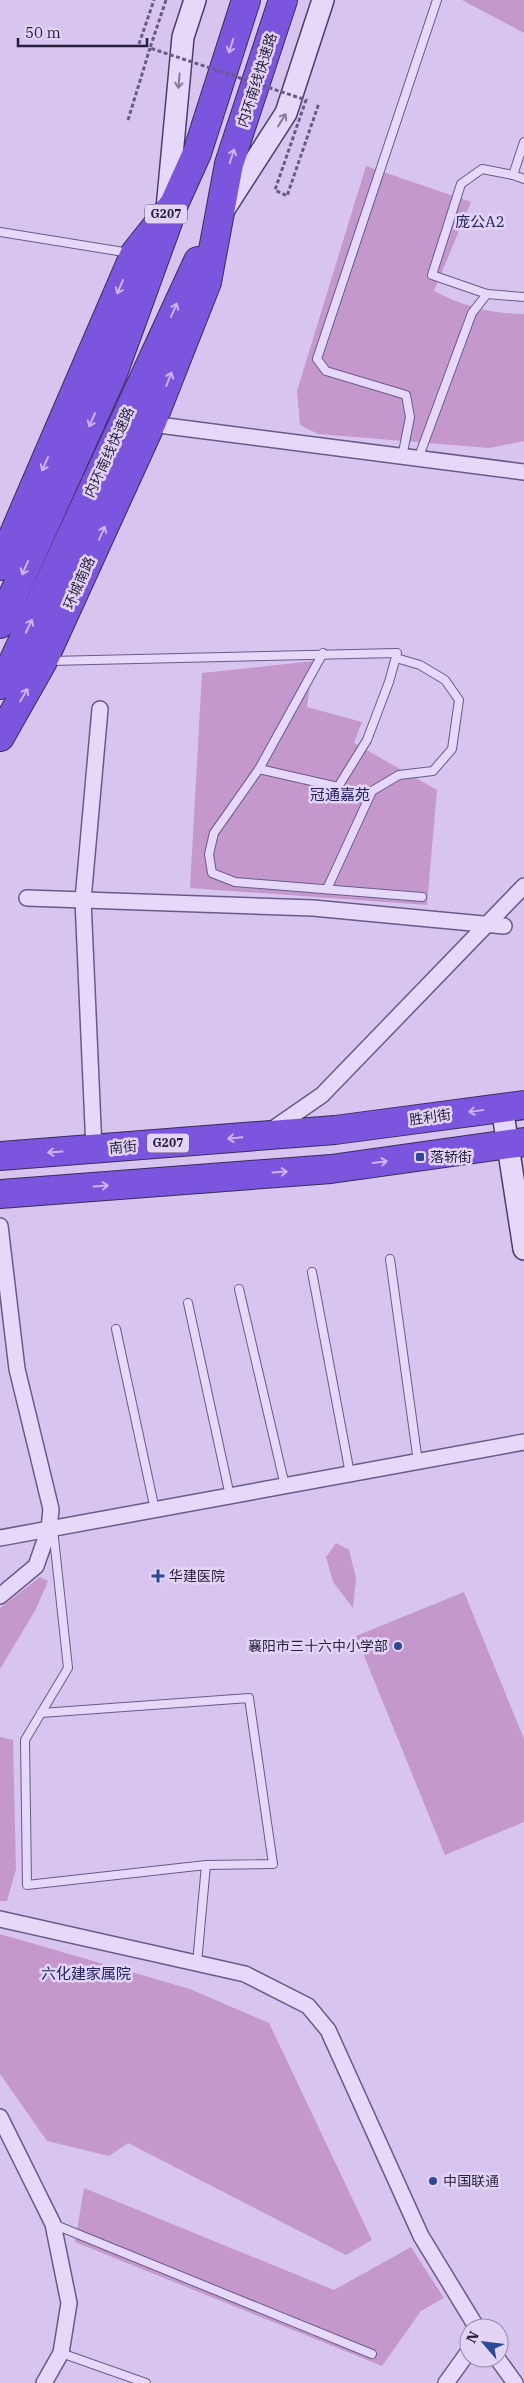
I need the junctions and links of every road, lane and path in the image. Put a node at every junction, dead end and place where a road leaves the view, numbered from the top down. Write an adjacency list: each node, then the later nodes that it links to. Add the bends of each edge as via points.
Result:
1 (154, 0): 8 (path)
2 (166, 0): 9 (path, bridge)
3 (195, 0): 15 (main road, one-way to 15, via 182,37)
4 (246, 0): 15 (highway, 内环南线快速路 / G207, one-way to 15, via 197,153)
5 (283, 0): 16 (highway, 内环南线快速路, one-way to 5, via 229,164)
6 (323, 0): 16 (main road, one-way to 6, via 286,114)
7 (437, 0): 22 (lane, via 317,359 326,371 406,395 410,417)
8 (139, 44)
9 (150, 48): 10 (path, bridge, via 306,100 275,190 287,196); 11 (path)
10 (319, 104)
11 (128, 120)
12 (524, 142): 13 (lane)
13 (513, 175): 14 (lane); 19 (lane, via 482,169 462,184 432,275)
14 (524, 179)
15 (171, 208): 18 (highway, 内环南线快速路 / G207); 26 (highway, 内环南线快速路 / G207, one-way to 26, via 112,376)
16 (218, 220): 21 (highway, 内环南线快速路, one-way to 16, via 207,282); 30 (highway, 内环南线快速路, one-way to 16)
17 (0, 232): 18 (lane)
18 (135, 253): 25 (highway, 内环南线快速路 / G207, one-way to 25)
19 (487, 294): 20 (lane); 23 (lane, via 472,313)
20 (524, 297)
21 (151, 424): 22 (street); 29 (highway, 环城南路, one-way to 21)
22 (402, 457): 23 (street)
23 (418, 459): 24 (street)
24 (524, 472)
25 (0, 566)
26 (0, 624)
27 (323, 654): 28 (lane, via 397,653); 29 (lane); 33 (lane)
28 (396, 658): 33 (lane, via 367,740 338,787); 35 (lane, via 420,665 445,680 459,700 452,749 433,770 399,775 372,791)
29 (44, 661): 32 (highway, 环城南路, one-way to 29)
30 (0, 685)
31 (100, 709): 38 (street)
32 (0, 737)
33 (259, 769): 35 (lane, via 214,833 209,854 212,873 235,882)
34 (524, 886): 39 (street)
35 (327, 889): 36 (lane)
36 (422, 897)
37 (27, 898): 38 (street)
38 (83, 900): 39 (street, via 313,908); 45 (street)
39 (486, 925): 40 (street); 43 (street, via 322,1095)
40 (504, 926)
41 (513, 1106): 42 (highway, 胜利街 / G207, one-way to 42); 44 (main road)
42 (336, 1130): 43 (highway, 南街 / G207)
43 (265, 1135): 45 (highway, 南街 / G207, one-way to 45)
44 (516, 1143): 47 (highway, one-way to 44, via 332,1169); 49 (main road)
45 (94, 1149): 46 (highway, 南街 / G207, one-way to 46)
46 (0, 1156)
47 (0, 1194)
48 (0, 1226): 61 (street, via 17,1368 50,1509)
49 (524, 1249)
50 (390, 1259): 56 (lane)
51 (312, 1272): 57 (lane)
52 (239, 1289): 58 (lane)
53 (188, 1303): 59 (lane)
54 (116, 1329): 60 (lane)
55 (524, 1442): 56 (street)
56 (418, 1462): 57 (street)
57 (350, 1474): 58 (street)
58 (285, 1486): 59 (street)
59 (230, 1496): 60 (street)
60 (155, 1510): 61 (street)
61 (51, 1528): 62 (street); 63 (street, via 36,1566); 64 (lane, via 68,1668)
62 (0, 1538)
63 (0, 1596)
64 (42, 1713): 65 (lane, via 25,1740 27,1885); 65 (lane, via 249,1698 273,1864)
65 (206, 1865): 67 (lane)
66 (0, 1919): 67 (street)
67 (197, 1963): 70 (street, via 253,1978 308,2006 328,2030 422,2236)
68 (0, 2117): 69 (street)
69 (54, 2224): 71 (street, via 69,2303); 72 (lane)
70 (470, 2318)
71 (61, 2353): 75 (street); 76 (lane)
72 (372, 2354)
73 (459, 2365): 77 (street)
74 (504, 2368): 78 (street)
75 (44, 2383)
76 (146, 2383)
77 (446, 2383)
78 (515, 2383)

